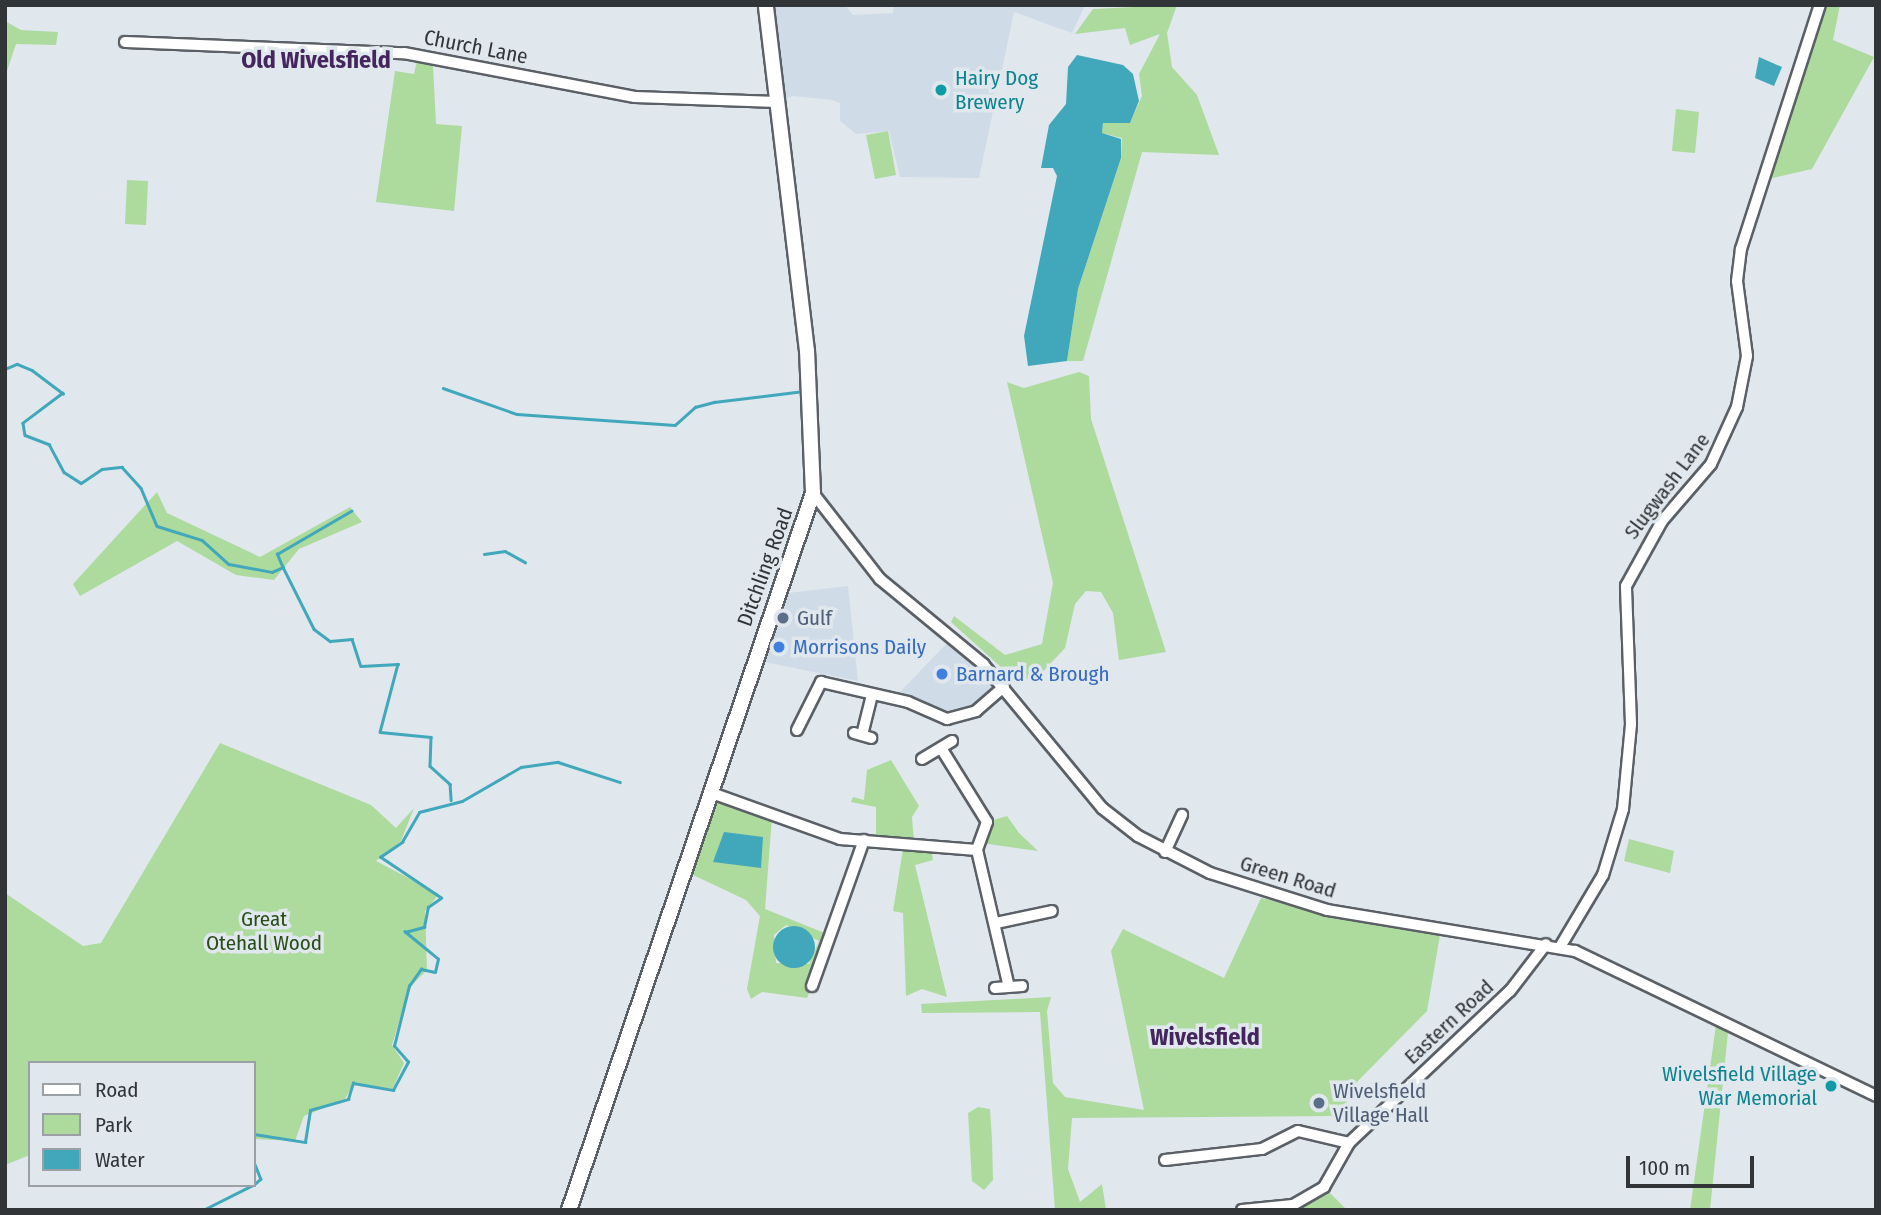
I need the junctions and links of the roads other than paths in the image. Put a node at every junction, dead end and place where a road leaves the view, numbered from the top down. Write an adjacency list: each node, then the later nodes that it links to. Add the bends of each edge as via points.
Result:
1 (766, 5): 4 (main road, Ditchling Road)
2 (1820, 5): 21 (street, Slugwash Lane, via 1741,249 1737,281 1746,356 1737,407 1711,464 1662,521 1626,586 1631,724 1623,809 1603,875)
3 (125, 41): 4 (street, Church Lane, via 404,53 635,97)
4 (777, 102): 5 (main road, Ditchling Road, via 807,351)
5 (813, 492): 6 (street, Green Road, via 880,579 953,636); 13 (main road, Ditchling Road)
6 (1004, 687): 7 (street, via 976,711 947,719 908,702); 17 (street, Green Road, via 1102,808)
7 (871, 698): 8 (street, via 821,682); 9 (street)
8 (797, 730)
9 (862, 735)
10 (952, 741): 11 (street)
11 (941, 748): 12 (street); 16 (street, via 987,822)
12 (922, 759)
13 (709, 792): 15 (street, via 840,839); 31 (main road, Ditchling Road)
14 (1182, 815): 17 (street)
15 (864, 840): 16 (street); 22 (street)
16 (977, 849): 19 (street)
17 (1165, 852): 20 (street, Green Road, via 1262,893 1327,910)
18 (1052, 911): 19 (street)
19 (996, 923): 24 (street)
20 (1546, 944): 21 (street, Green Road); 29 (street, Eastern Road, via 1510,991)
21 (1560, 947): 28 (street, Green Road)
22 (817, 974): 23 (street); 25 (street)
23 (828, 979)
24 (1008, 983): 26 (street); 27 (street)
25 (812, 986)
26 (1022, 986)
27 (995, 988)
28 (1876, 1096)
29 (1349, 1143): 30 (street, via 1298,1131 1262,1149); 32 (street, Eastern Road, via 1324,1187 1309,1197)
30 (1165, 1160)
31 (569, 1210)
32 (1242, 1210)

